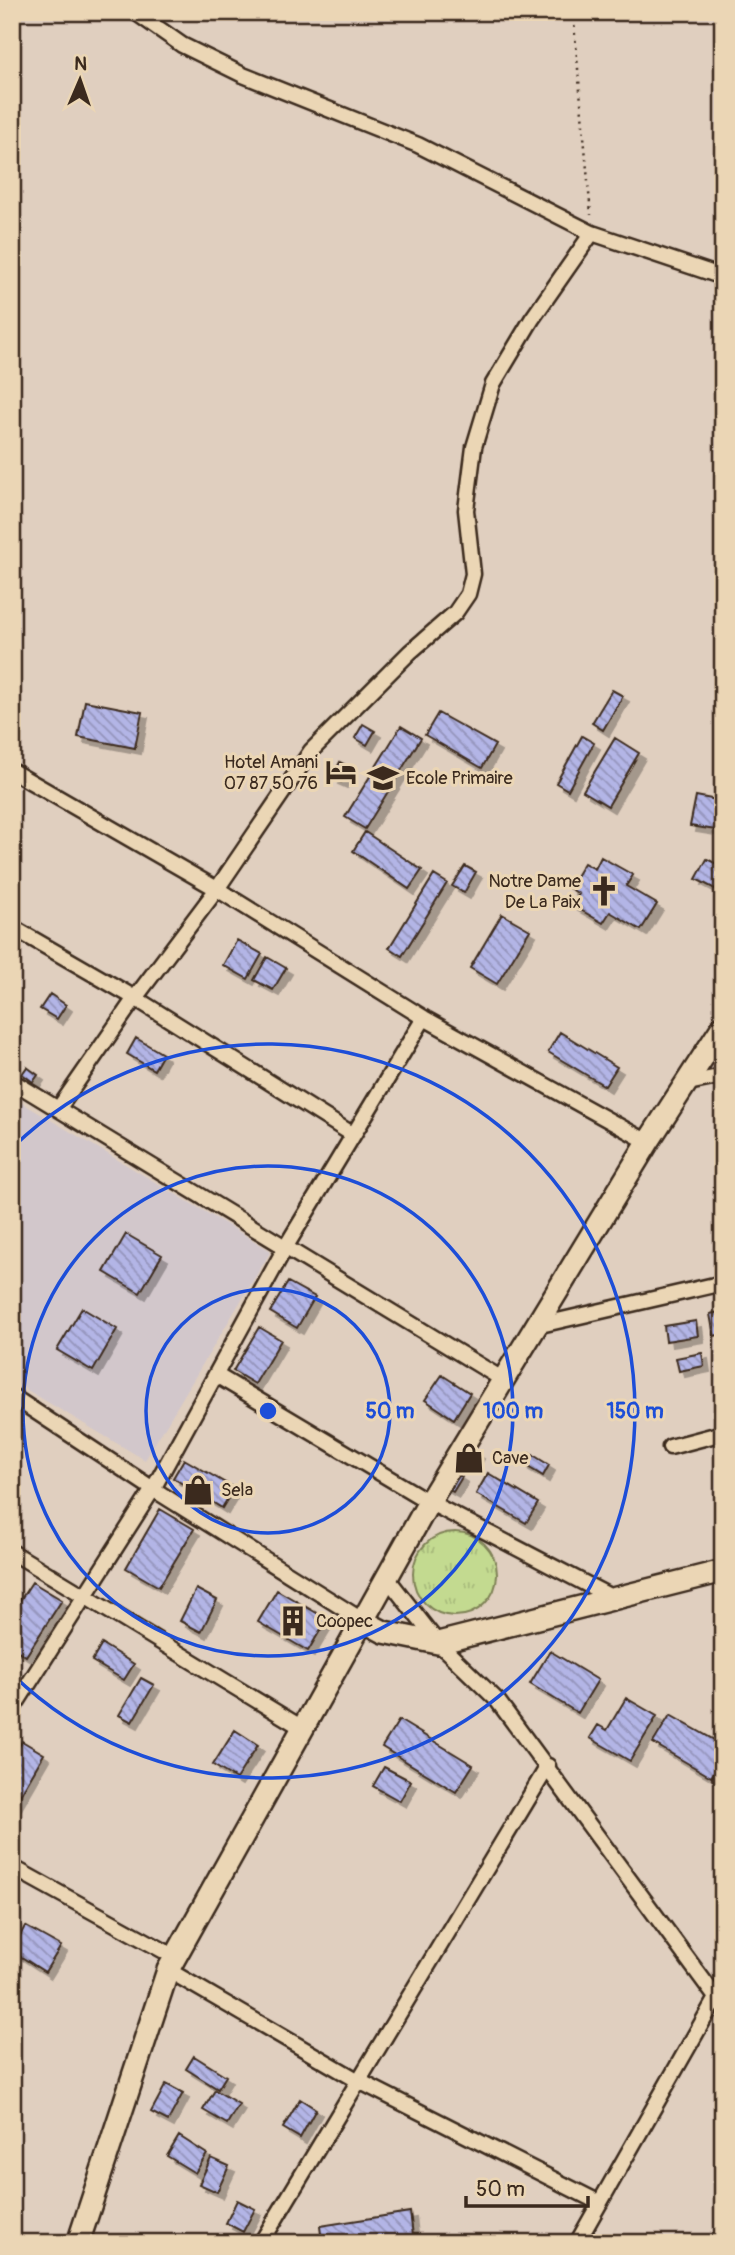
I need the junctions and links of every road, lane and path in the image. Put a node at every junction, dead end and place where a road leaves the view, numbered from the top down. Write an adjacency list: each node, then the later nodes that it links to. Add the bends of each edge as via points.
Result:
1 (135, 12): 3 (street, via 182,45 243,75 418,145)
2 (573, 12): 3 (path)
3 (592, 233): 4 (street); 6 (street, via 493,384 474,447 466,510 473,574 468,594 455,613 311,751)
4 (723, 277)
5 (12, 771): 6 (street)
6 (217, 889): 8 (street); 9 (street)
7 (12, 927): 8 (street)
8 (135, 998): 14 (street); 15 (street)
9 (424, 1018): 15 (street); 16 (street)
10 (723, 1026): 13 (street)
11 (723, 1076): 13 (street)
12 (12, 1081): 14 (street)
13 (688, 1083): 16 (street)
14 (60, 1108): 17 (street)
15 (352, 1134): 17 (street)
16 (648, 1142): 19 (street)
17 (285, 1248): 20 (street); 21 (street)
18 (723, 1283): 19 (street)
19 (536, 1326): 21 (street)
20 (216, 1375): 25 (street); 26 (street)
21 (502, 1379): 26 (street)
22 (12, 1396): 25 (street)
23 (723, 1433): 24 (street)
24 (670, 1447)
25 (153, 1489): 30 (street); 32 (street)
26 (429, 1502): 29 (street); 31 (street)
27 (12, 1552): 30 (street)
28 (723, 1571): 31 (street)
29 (388, 1579): 32 (street); 33 (street)
30 (86, 1598): 34 (street); 35 (street)
31 (613, 1598): 33 (street)
32 (365, 1622): 33 (street, via 384,1632); 35 (street)
33 (438, 1643): 36 (street, via 497,1700)
34 (12, 1710)
35 (304, 1729): 38 (street)
36 (548, 1766): 39 (street); 40 (street)
37 (12, 1867): 38 (street)
38 (172, 1964): 40 (street); 42 (street)
39 (719, 2003): 41 (street)
40 (357, 2080): 41 (street); 43 (street)
41 (600, 2203): 44 (street)
42 (78, 2243)
43 (261, 2243)
44 (577, 2243)

